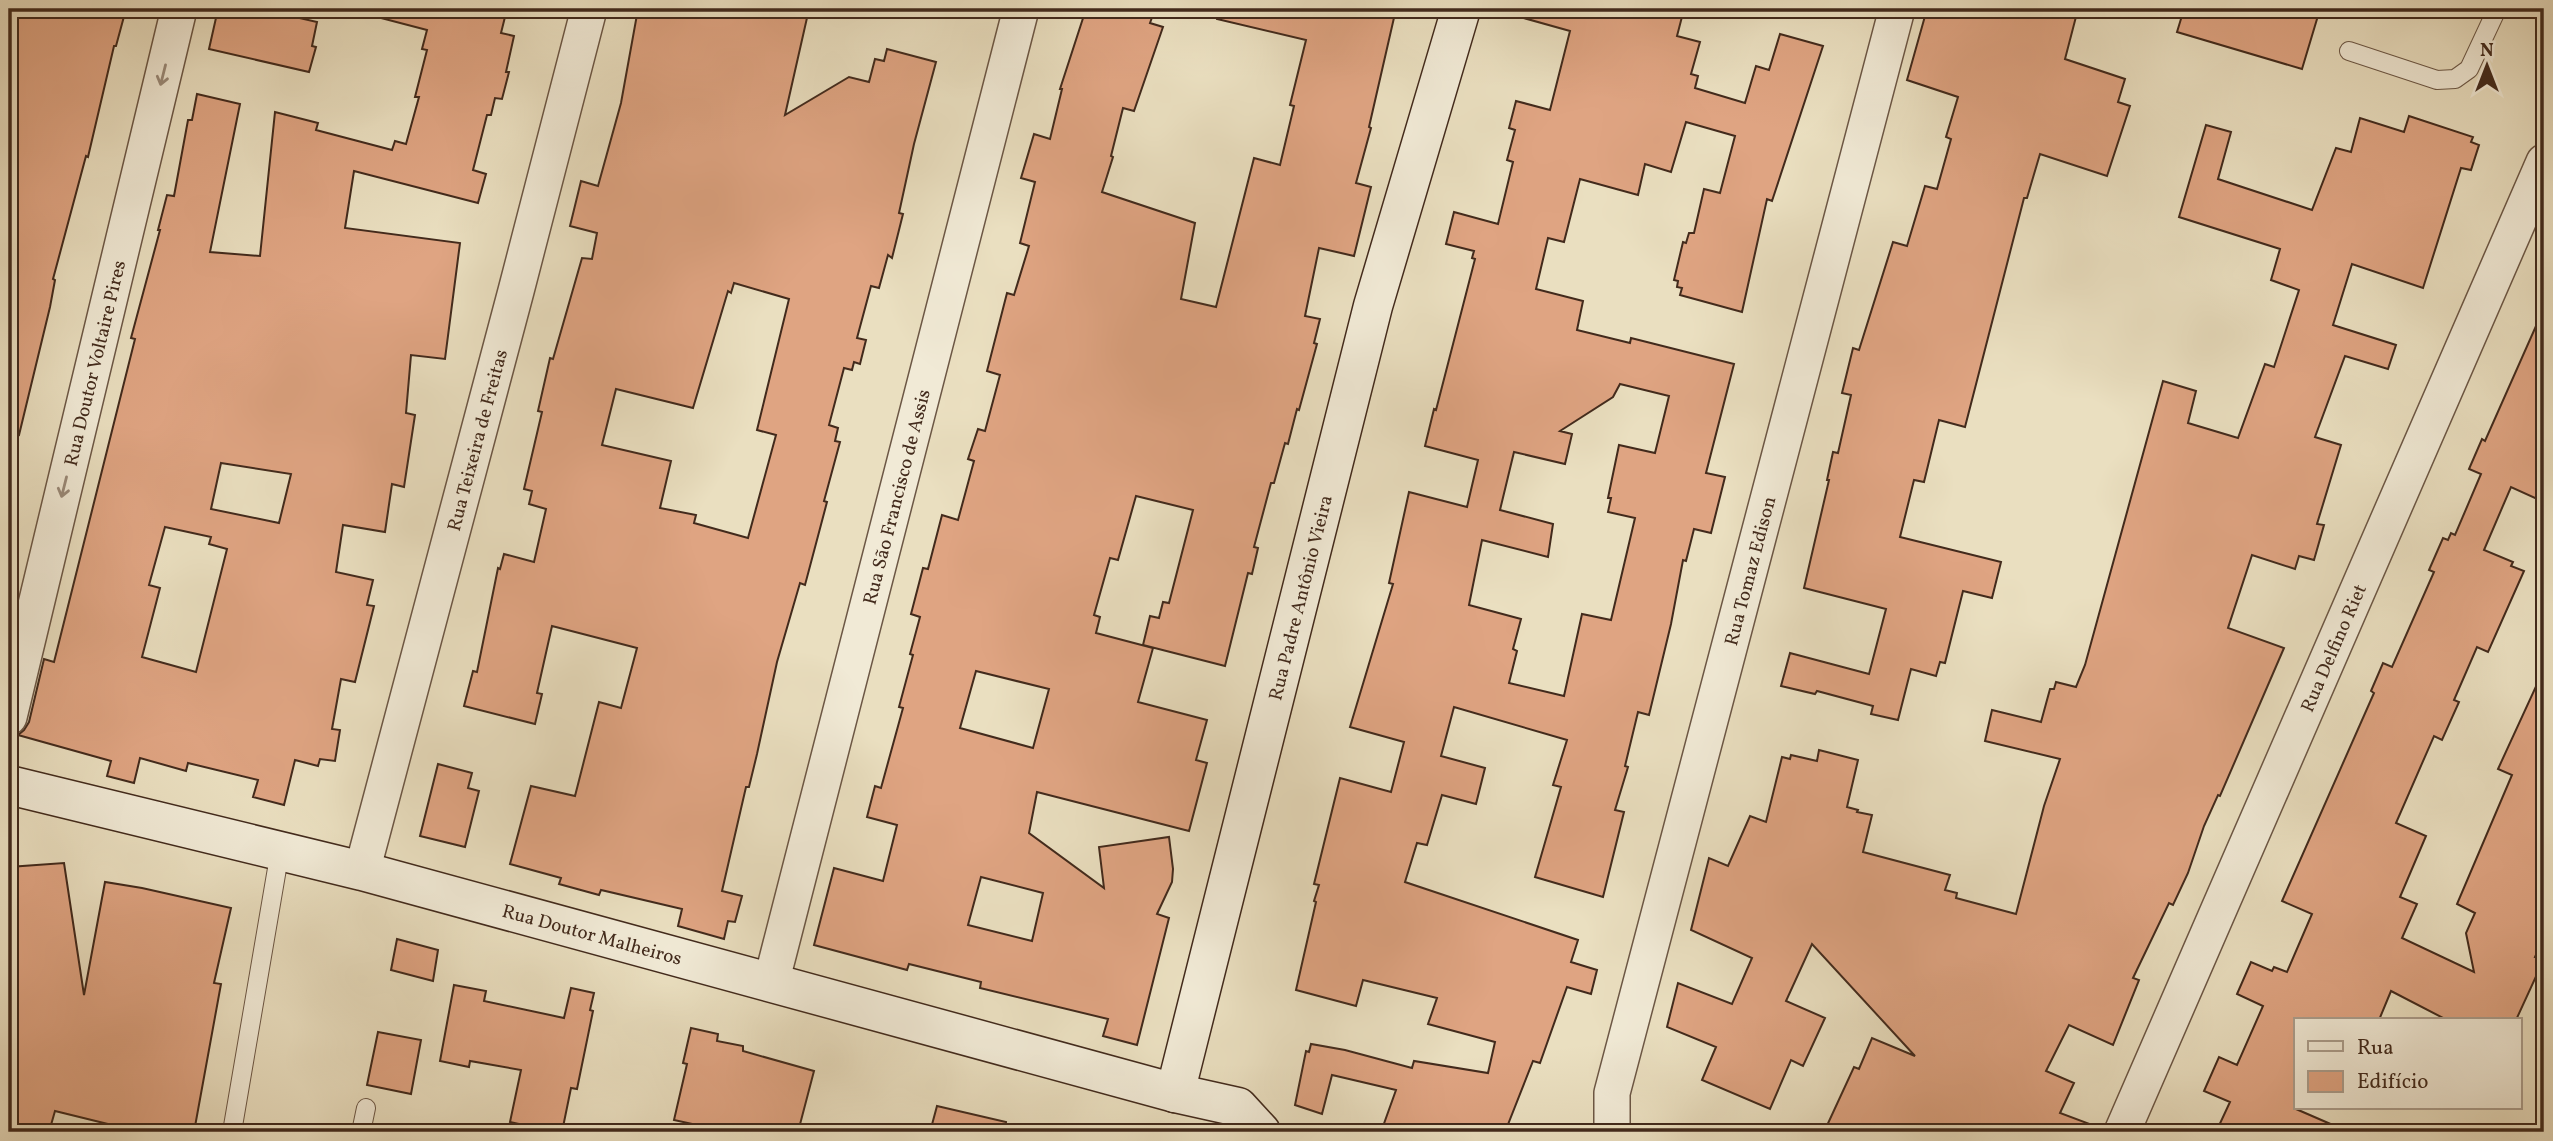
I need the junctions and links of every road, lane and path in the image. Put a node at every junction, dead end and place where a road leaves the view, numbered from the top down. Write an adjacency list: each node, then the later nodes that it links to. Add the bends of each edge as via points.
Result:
1 (179, 9): 9 (street, Rua Doutor Voltaire Pires, one-way to 9)
2 (589, 9): 12 (street, Rua Teixeira de Freitas)
3 (1021, 9): 13 (street, Rua São Francisco de Assis)
4 (1461, 9): 14 (street, Rua Padre Antônio Vieira, via 1373,306)
5 (1897, 9): 19 (street, Rua Tomaz Edison, via 1612,1093)
6 (2497, 9): 7 (lane, via 2469,69 2455,79 2437,80)
7 (2349, 51)
8 (2544, 162): 20 (street, Rua Delfino Riet)
9 (9, 717)
10 (9, 785): 11 (street, Rua Doutor Malheiros)
11 (280, 851): 12 (street, Rua Doutor Malheiros); 16 (lane)
12 (362, 870): 13 (street, Rua Doutor Malheiros)
13 (771, 984): 14 (street, Rua Doutor Malheiros)
14 (1174, 1093): 18 (street, via 1238,1107)
15 (366, 1108): 17 (lane)
16 (232, 1132)
17 (361, 1132)
18 (1261, 1132)
19 (1612, 1132)
20 (2122, 1132)

